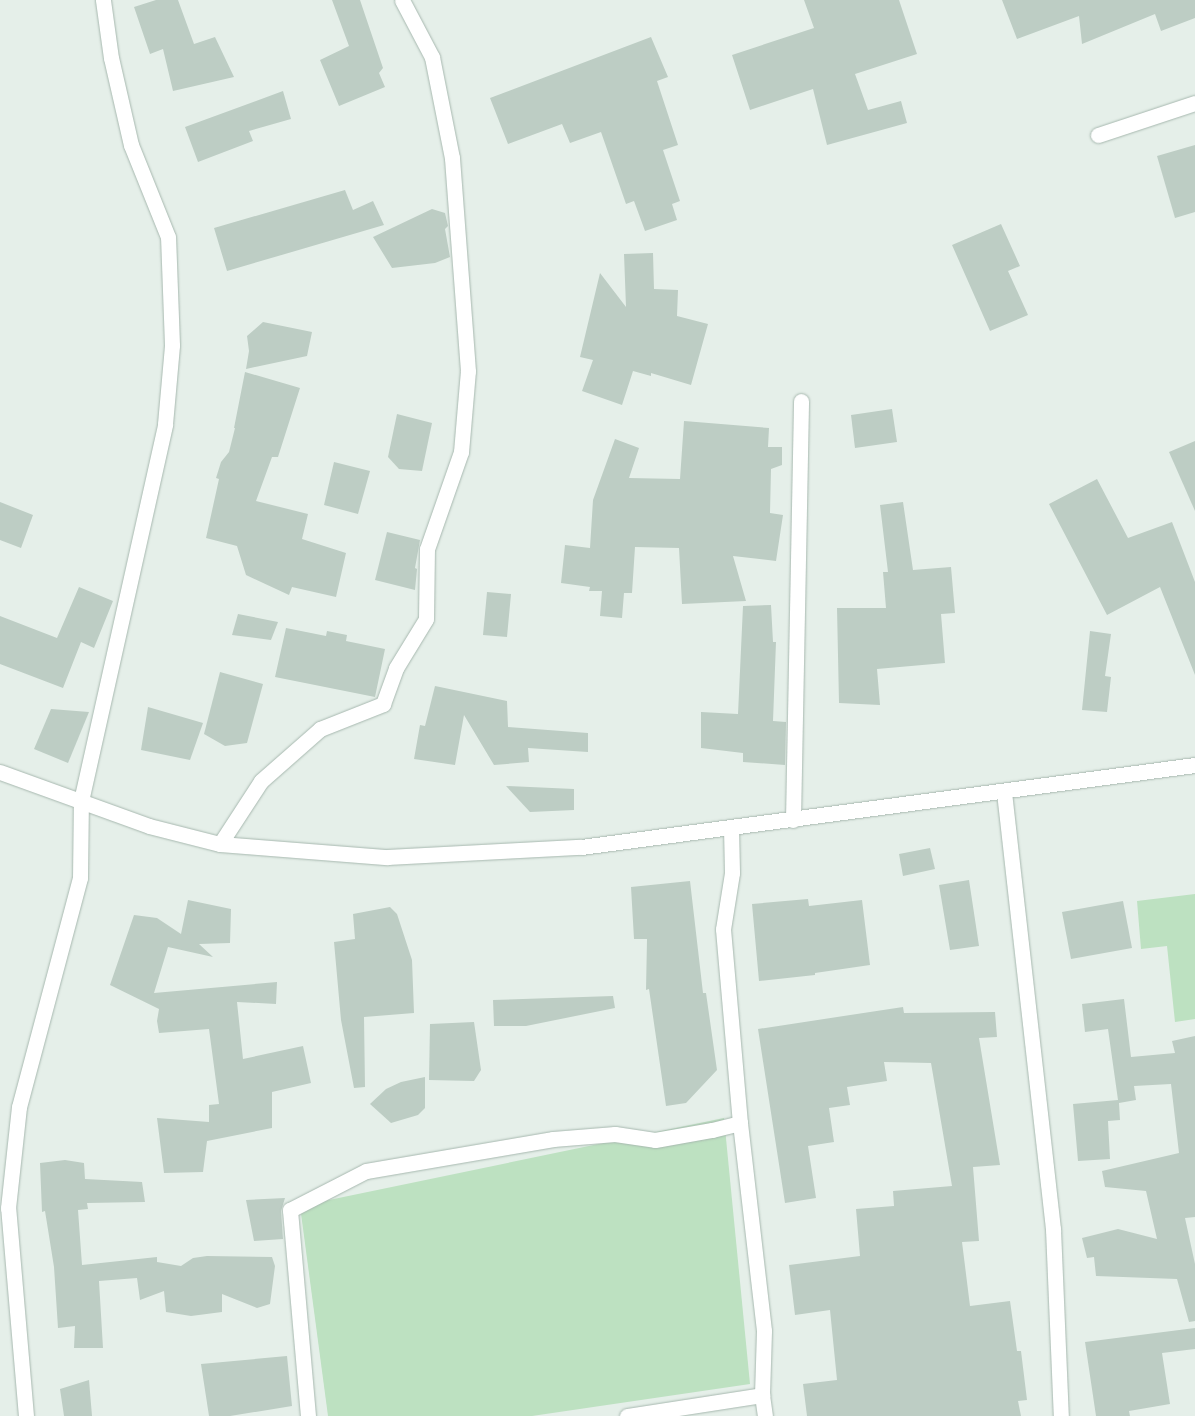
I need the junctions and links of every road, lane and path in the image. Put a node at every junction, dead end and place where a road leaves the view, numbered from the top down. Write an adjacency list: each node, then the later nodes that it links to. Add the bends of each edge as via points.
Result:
1 (103, 0): 9 (street, via 111,58 130,145 168,237 172,345 165,424)
2 (402, 0): 12 (street, via 432,57 452,158 468,371 461,452 427,549 426,619 396,668 383,704 320,729 261,781)
3 (1195, 103): 4 (street)
4 (1098, 135)
5 (801, 401): 10 (street)
6 (1195, 765): 8 (street)
7 (0, 772): 9 (street)
8 (1004, 792): 10 (street); 19 (street, via 1053,1229)
9 (81, 801): 12 (street, via 149,826); 15 (street, via 80,878 19,1107 8,1208)
10 (793, 820): 11 (street)
11 (731, 828): 12 (street, via 581,847 387,857); 13 (street, via 732,873 723,929)
12 (220, 844)
13 (740, 1122): 14 (street, via 764,1331); 16 (street, via 655,1140 615,1134 553,1139 366,1171 290,1210)
14 (762, 1396): 17 (street); 18 (street)
15 (26, 1416)
16 (308, 1416)
17 (626, 1416)
18 (766, 1416)
19 (1061, 1416)

